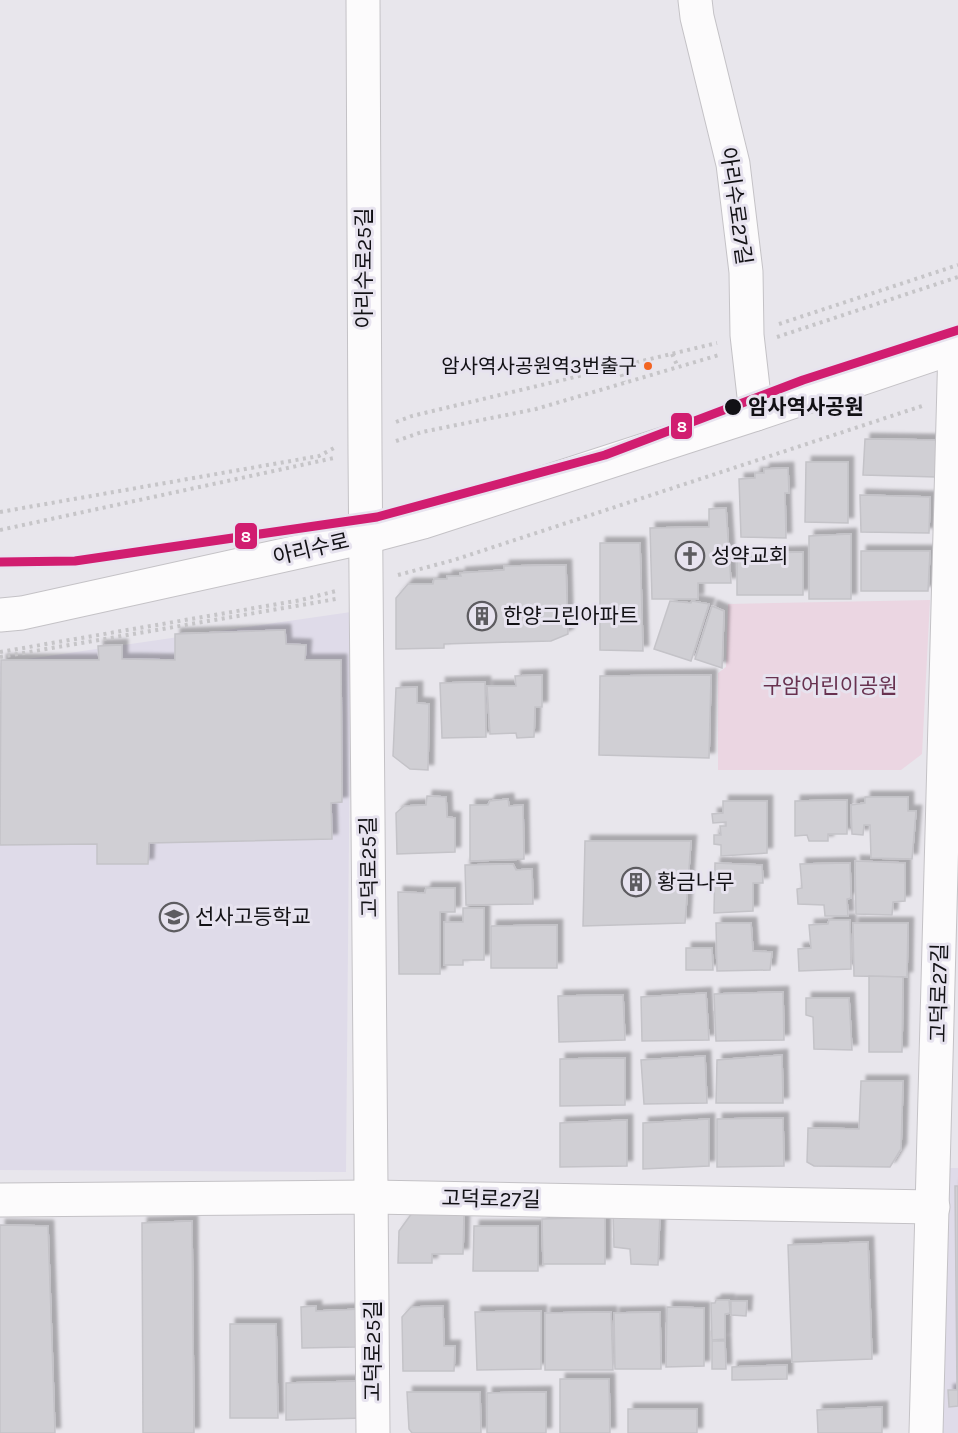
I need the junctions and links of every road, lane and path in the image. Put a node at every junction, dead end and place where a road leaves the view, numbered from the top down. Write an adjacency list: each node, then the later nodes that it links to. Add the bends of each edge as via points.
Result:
1 (363, 0): 13 (street, 아리수로25길)
2 (696, 0): 5 (street, 아리수로27길, via 733,164 746,272)
3 (958, 265): 5 (path)
4 (958, 277): 5 (path)
5 (748, 341): 7 (path); 9 (path); 12 (street, 아리수로27길)
6 (957, 346): 11 (street, 고덕로27길); 12 (street, 아리수로)
7 (672, 354): 8 (path); 9 (path)
8 (619, 367): 10 (path); 13 (path, via 412,416)
9 (678, 367): 10 (path)
10 (624, 382): 13 (path, via 536,409)
11 (954, 396): 17 (path, via 454,560); 23 (street, 고덕로27길)
12 (756, 414): 16 (street, 아리수로)
13 (365, 442): 14 (path, via 318,456); 15 (path); 16 (street, 아리수로25길)
14 (0, 512)
15 (0, 530)
16 (366, 537): 18 (street, 고덕로25길); 19 (street, 아리수로)
17 (403, 573): 18 (path); 18 (path, via 397,584)
18 (366, 587): 20 (path); 20 (path, via 326,602); 21 (street, 고덕로25길)
19 (0, 615)
20 (0, 655)
21 (372, 1197): 22 (street); 23 (street, 고덕로27길); 24 (street, 고덕로25길)
22 (0, 1200)
23 (933, 1207): 25 (street, 고덕로27길)
24 (373, 1433)
25 (926, 1433)

